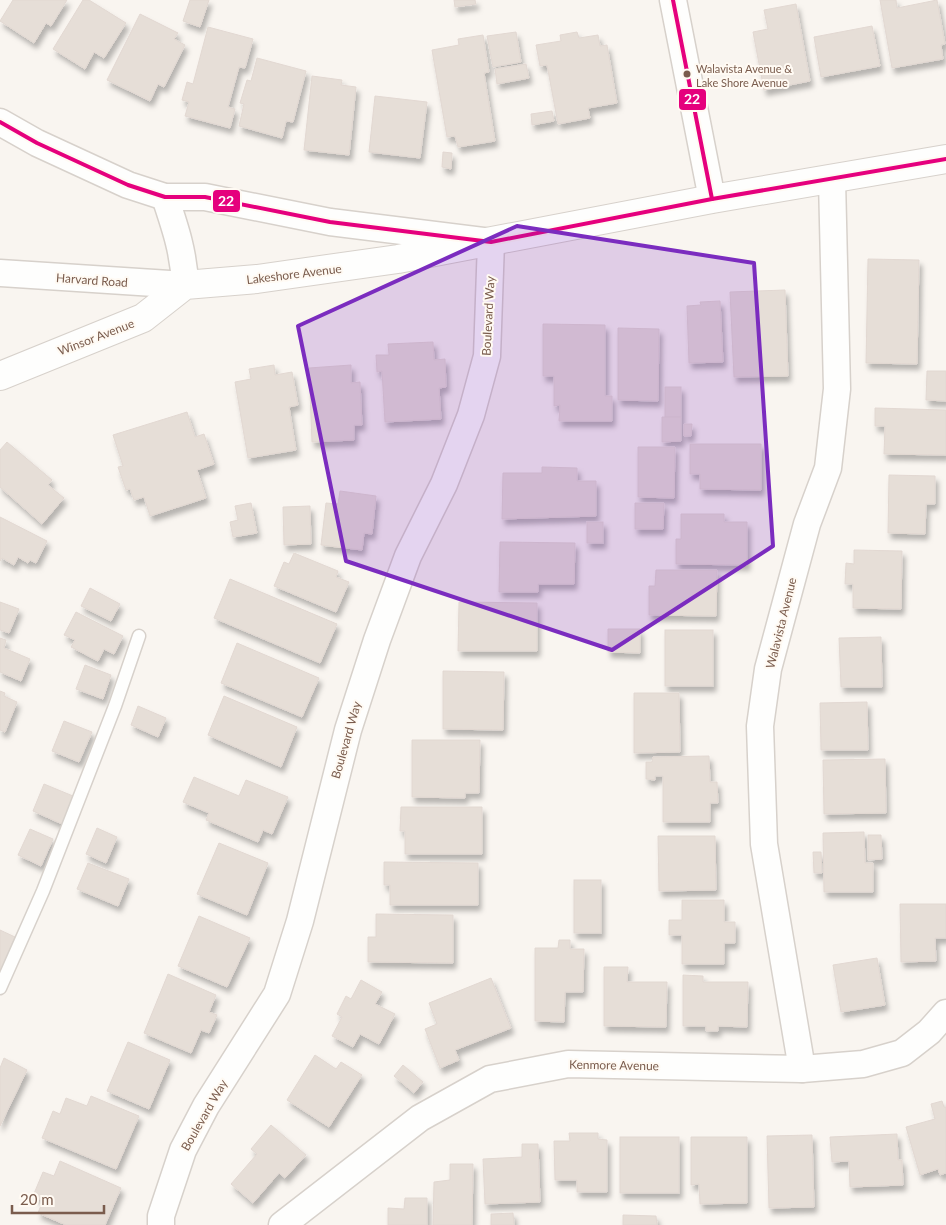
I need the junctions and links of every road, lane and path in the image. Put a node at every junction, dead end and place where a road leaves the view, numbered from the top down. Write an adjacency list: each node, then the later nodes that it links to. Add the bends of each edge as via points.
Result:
1 (674, 0): 6 (street)
2 (0, 122): 5 (street, Lakeshore Avenue, via 37,143 128,185)
3 (946, 159): 4 (street, Lakeshore Avenue)
4 (832, 180): 6 (street, Lakeshore Avenue); 14 (street, Walavista Avenue, via 837,389 828,468 807,524 768,669 760,726 764,844)
5 (165, 197): 7 (street, Lakeshore Avenue, via 205,197 330,222); 9 (street, via 184,259)
6 (712, 199): 7 (street, Lakeshore Avenue)
7 (491, 242): 9 (street, Lakeshore Avenue, via 323,271); 15 (street, Boulevard Way, via 486,356 472,415 444,484 408,556 377,640 348,730 300,921 277,994 182,1150)
8 (0, 273): 9 (street, Harvard Road)
9 (185, 285): 10 (street, Winsor Avenue, via 144,318)
10 (0, 376)
11 (139, 636): 12 (lane, via 43,891)
12 (0, 988)
13 (946, 1013): 14 (street, Kenmore Avenue, via 929,1032 902,1053 863,1064)
14 (802, 1069): 16 (street, Kenmore Avenue, via 568,1064 490,1078 420,1118)
15 (161, 1225)
16 (282, 1225)

